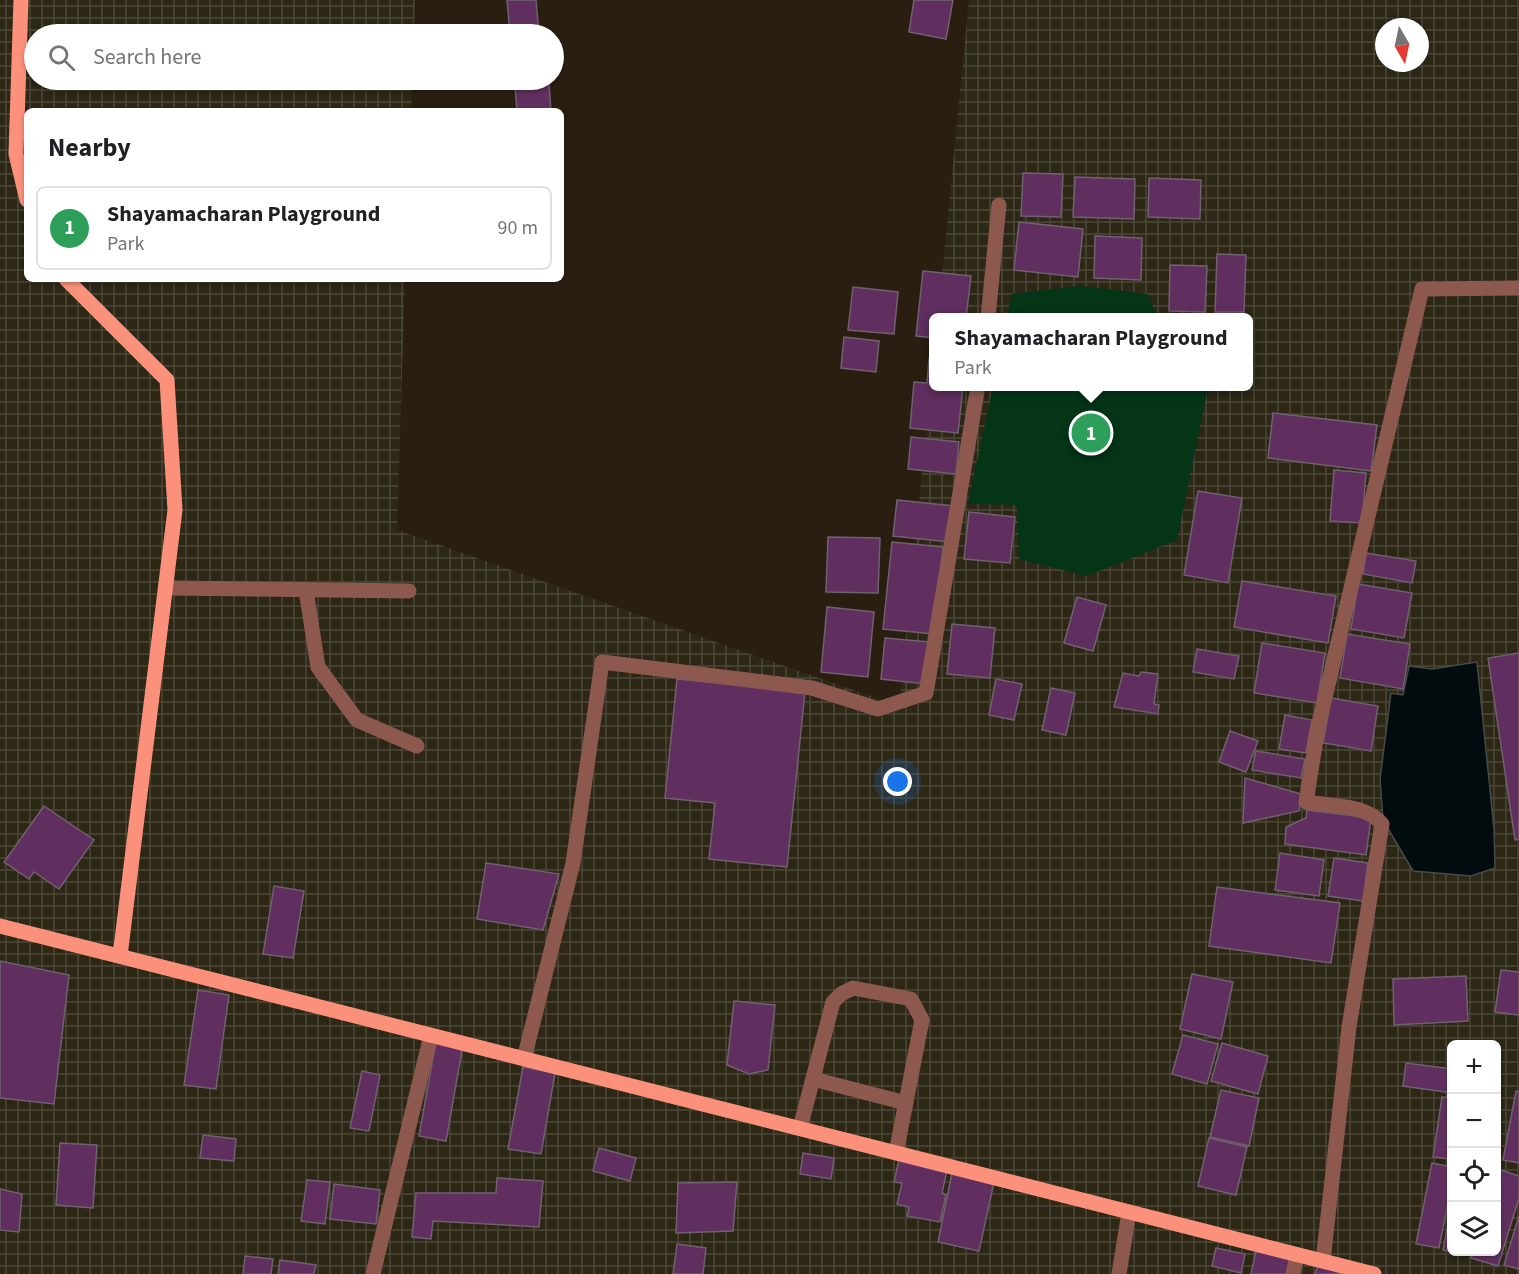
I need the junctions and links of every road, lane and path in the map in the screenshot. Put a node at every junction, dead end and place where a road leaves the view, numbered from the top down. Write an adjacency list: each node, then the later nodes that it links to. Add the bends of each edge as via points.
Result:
1 (21, 0): 2 (main road, via 16,154)
2 (24, 187)
3 (999, 205): 6 (street)
4 (69, 282): 8 (main road, via 167,380 175,510)
5 (1519, 288): 22 (street, via 1422,289 1318,727 1306,802 1365,811 1376,815 1382,824 1349,1028)
6 (988, 313)
7 (977, 391): 15 (street, via 926,693 878,709 812,688 602,662 573,863)
8 (165, 588): 9 (street); 13 (main road)
9 (306, 590): 10 (street); 11 (street, via 318,667 357,720)
10 (410, 591)
11 (417, 746)
12 (0, 926): 13 (main road)
13 (120, 956): 14 (main road)
14 (431, 1035): 15 (main road); 23 (street)
15 (524, 1059): 18 (main road)
16 (813, 1079): 17 (street); 17 (street, via 834,1002 841,994 853,988 911,999 922,1020); 18 (street)
17 (906, 1102): 19 (street)
18 (800, 1128): 19 (main road)
19 (896, 1153): 20 (main road)
20 (1129, 1212): 21 (main road); 24 (street)
21 (1297, 1255): 22 (main road); 25 (street)
22 (1323, 1261): 26 (main road)
23 (373, 1274)
24 (1119, 1274)
25 (1293, 1274)
26 (1374, 1274)

